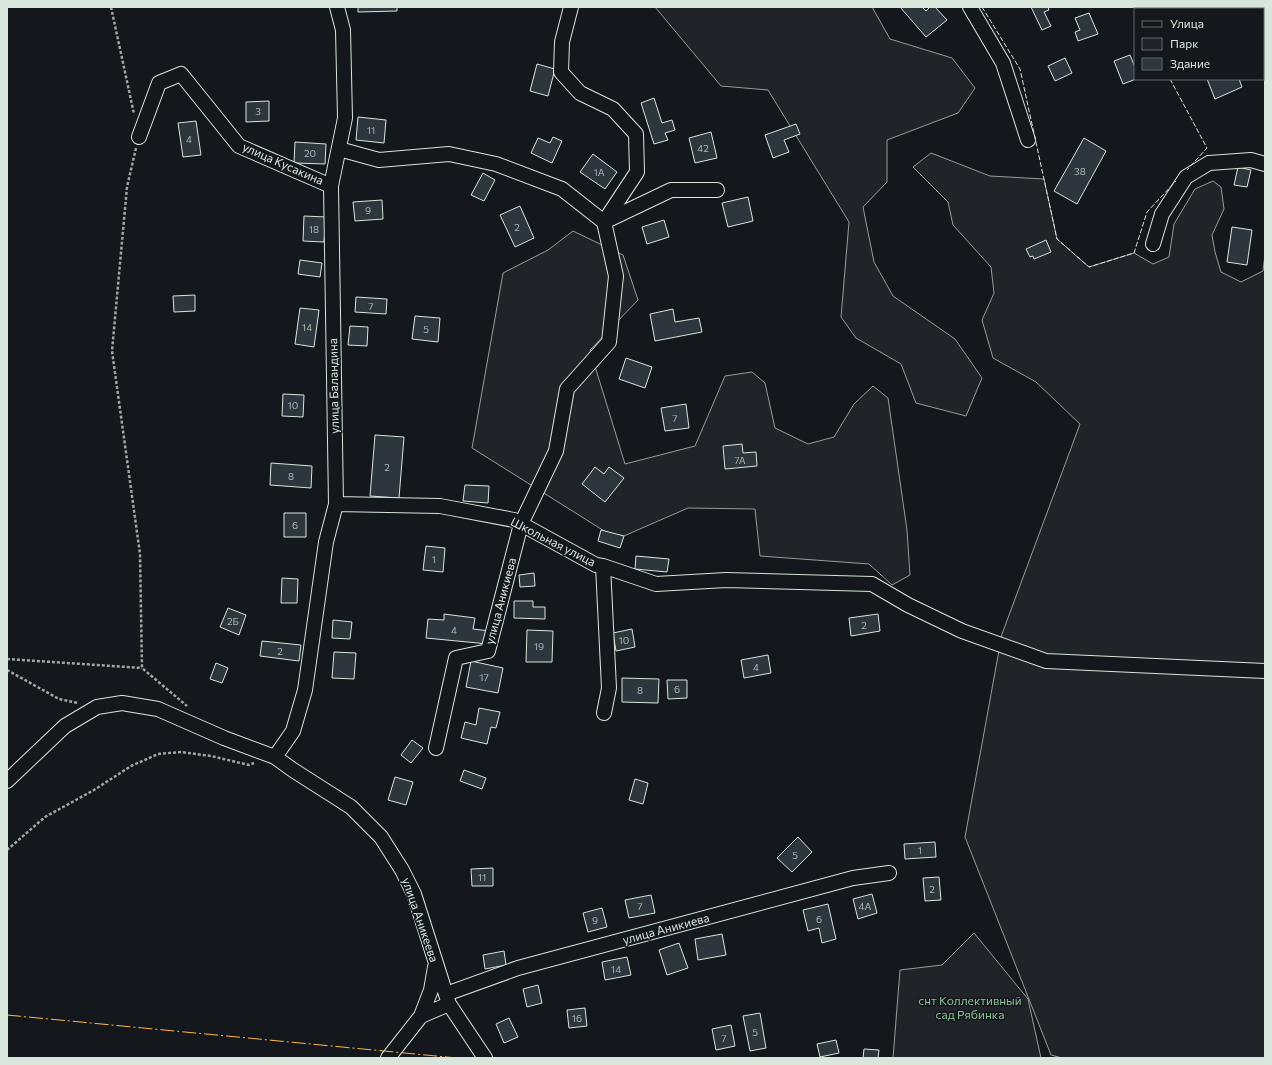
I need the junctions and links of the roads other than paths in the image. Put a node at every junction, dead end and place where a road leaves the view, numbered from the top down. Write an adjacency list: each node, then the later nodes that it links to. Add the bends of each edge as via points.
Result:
1 (338, 7): 6 (street, улица Баландина, via 343,30 345,118)
2 (571, 7): 10 (street, via 562,42 561,72 580,93 613,109 636,134 637,172)
3 (970, 7): 5 (street, via 1003,63)
4 (139, 137): 8 (street, улица Кусакина, via 159,83 181,74 239,146)
5 (1028, 140)
6 (339, 149): 8 (street, улица Баландина); 10 (street, via 379,160 449,154 496,164 562,189)
7 (1265, 164): 11 (street, via 1251,160 1209,163 1186,177 1162,214)
8 (331, 186): 12 (street, улица Баландина)
9 (717, 190): 10 (street, via 671,190)
10 (604, 222): 13 (street, via 616,276 609,342 567,390 556,451)
11 (1152, 244)
12 (336, 504): 13 (street, Школьная улица, via 440,506 514,520); 18 (street, улица Баландина, via 326,542 305,690 293,731)
13 (521, 524): 14 (street, Школьная улица, via 596,565); 17 (street, улица Аникиева, via 488,650 456,658)
14 (603, 566): 15 (street, Школьная улица, via 656,584 726,580 872,584 962,631 1046,661); 16 (street, via 609,688)
15 (1265, 671)
16 (604, 713)
17 (436, 748)
18 (275, 757): 19 (street, улица Аникеева, via 158,709 122,703 97,707 65,726); 21 (street, улица Аникеева, via 351,807 381,837 414,894)
19 (7, 781)
20 (889, 873): 22 (street, улица Аникиева, via 853,878 526,966)
21 (436, 965): 22 (street, улица Аникеева); 23 (street, via 431,990)
22 (447, 999): 23 (street, улица Аникиева); 25 (street, улица Аникеева)
23 (421, 1016): 24 (street)
24 (388, 1058)
25 (485, 1058)

